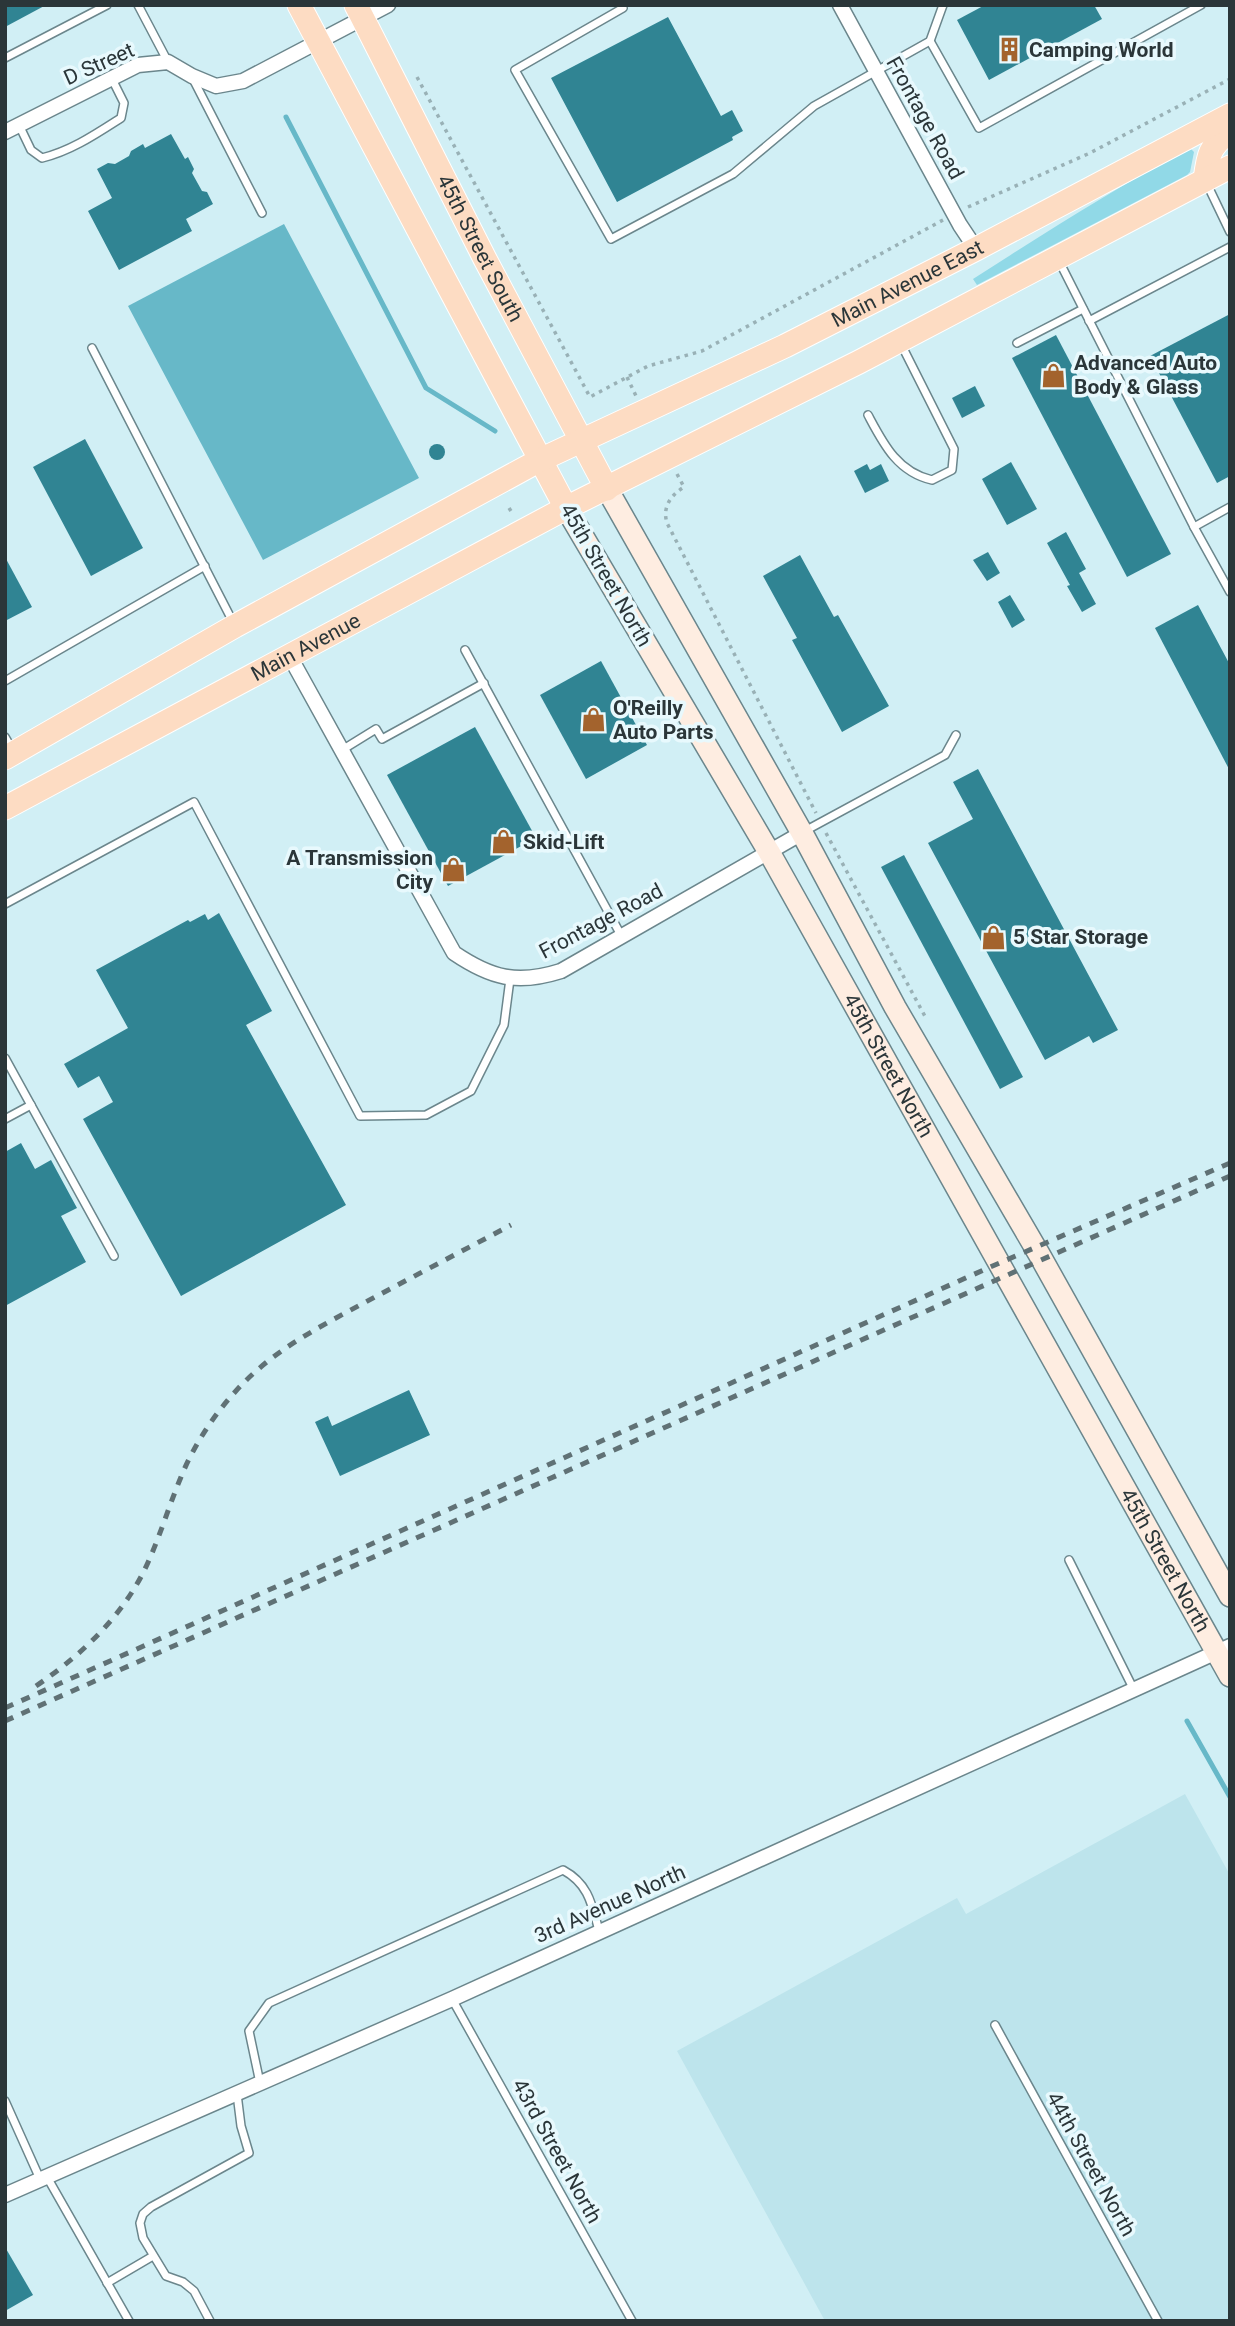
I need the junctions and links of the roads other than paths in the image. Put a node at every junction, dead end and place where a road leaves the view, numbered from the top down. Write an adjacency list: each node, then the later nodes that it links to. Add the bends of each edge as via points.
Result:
1 (107, 5): 12 (lane)
2 (138, 5): 13 (lane)
3 (299, 5): 11 (main road)
4 (388, 5): 9 (street)
5 (840, 5): 14 (street, Frontage Road)
6 (943, 5): 10 (lane)
7 (1201, 5): 10 (lane, via 979,128)
8 (624, 6): 14 (lane, via 515,70 611,239 733,174 814,106)
9 (360, 12): 11 (street, D Street); 33 (main road, 45th Street South)
10 (930, 41): 14 (lane)
11 (318, 42): 15 (street, D Street, via 243,81 216,86); 34 (main road)
12 (5, 58)
13 (168, 62): 15 (street, D Street); 16 (street, D Street, via 138,65)
14 (875, 70): 25 (street, Frontage Road)
15 (192, 76): 22 (lane)
16 (112, 78): 18 (street, D Street); 18 (lane, via 124,103 121,118 96,135 42,158)
17 (1230, 115): 25 (main road, Main Avenue East)
18 (12, 128)
19 (1230, 131): 21 (main road, via 1215,142)
20 (1230, 167): 21 (main road)
21 (1205, 180): 23 (lane); 26 (main road)
22 (262, 213)
23 (1230, 232)
24 (1230, 247): 28 (lane)
25 (976, 249): 33 (main road, Main Avenue East)
26 (1057, 258): 27 (lane); 29 (main road)
27 (1083, 309): 28 (lane); 30 (lane)
28 (1089, 321): 38 (lane)
29 (899, 341): 32 (lane, via 954,449 952,470 932,480 920,477 889,453); 35 (main road)
30 (1017, 343)
31 (92, 348): 39 (lane)
32 (868, 415)
33 (580, 442): 34 (main road); 35 (main road, 45th Street South)
34 (540, 460): 36 (main road, 45th Street North); 41 (main road)
35 (607, 489): 36 (main road, Main Avenue); 50 (main road, 45th Street North)
36 (566, 508): 43 (main road, Main Avenue); 51 (main road, 45th Street North)
37 (1230, 508): 38 (lane)
38 (1194, 527): 40 (lane)
39 (205, 566): 41 (lane); 44 (lane)
40 (1230, 592)
41 (235, 626): 47 (main road)
42 (465, 650): 45 (lane)
43 (289, 655): 48 (street, Frontage Road); 49 (main road, Main Avenue)
44 (5, 681)
45 (484, 683): 48 (lane, via 382,739 376,729); 53 (lane)
46 (956, 736): 50 (lane, via 945,755)
47 (8, 749)
48 (341, 750): 54 (street, Frontage Road, via 454,953 477,968)
49 (5, 808)
50 (802, 833): 51 (street, Frontage Road); 60 (main road, 45th Street North, via 895,1007)
51 (769, 852): 53 (street, Frontage Road); 61 (main road, 45th Street North)
52 (5, 904): 54 (lane, via 194,802 360,1116 426,1115 471,1091 504,1025)
53 (622, 937): 54 (street, Frontage Road, via 561,971 539,978)
54 (510, 979)
55 (5, 1058): 56 (lane)
56 (31, 1105): 57 (lane); 58 (lane)
57 (5, 1119)
58 (114, 1256)
59 (1069, 1560): 63 (lane)
60 (1230, 1596)
61 (1223, 1649): 62 (main road, 45th Street North); 63 (street, 3rd Avenue North)
62 (1230, 1676)
63 (1134, 1690): 64 (street, 3rd Avenue North)
64 (599, 1932): 65 (street, 3rd Avenue North); 67 (lane, via 590,1899 577,1878 563,1870 269,2003 249,2031)
65 (452, 1999): 67 (street, 3rd Avenue North); 76 (lane, 43rd Street North)
66 (995, 2025): 77 (lane, 44th Street North)
67 (260, 2083): 68 (street, 3rd Avenue North)
68 (237, 2093): 70 (street, 3rd Avenue North); 72 (lane, via 249,2153 143,2214 143,2238)
69 (5, 2101): 70 (lane)
70 (43, 2178): 71 (street, 3rd Avenue North); 73 (lane)
71 (5, 2195)
72 (153, 2256): 73 (lane); 75 (lane, via 166,2276 194,2291)
73 (107, 2283): 74 (lane)
74 (129, 2321)
75 (210, 2321)
76 (632, 2321)
77 (1157, 2321)

